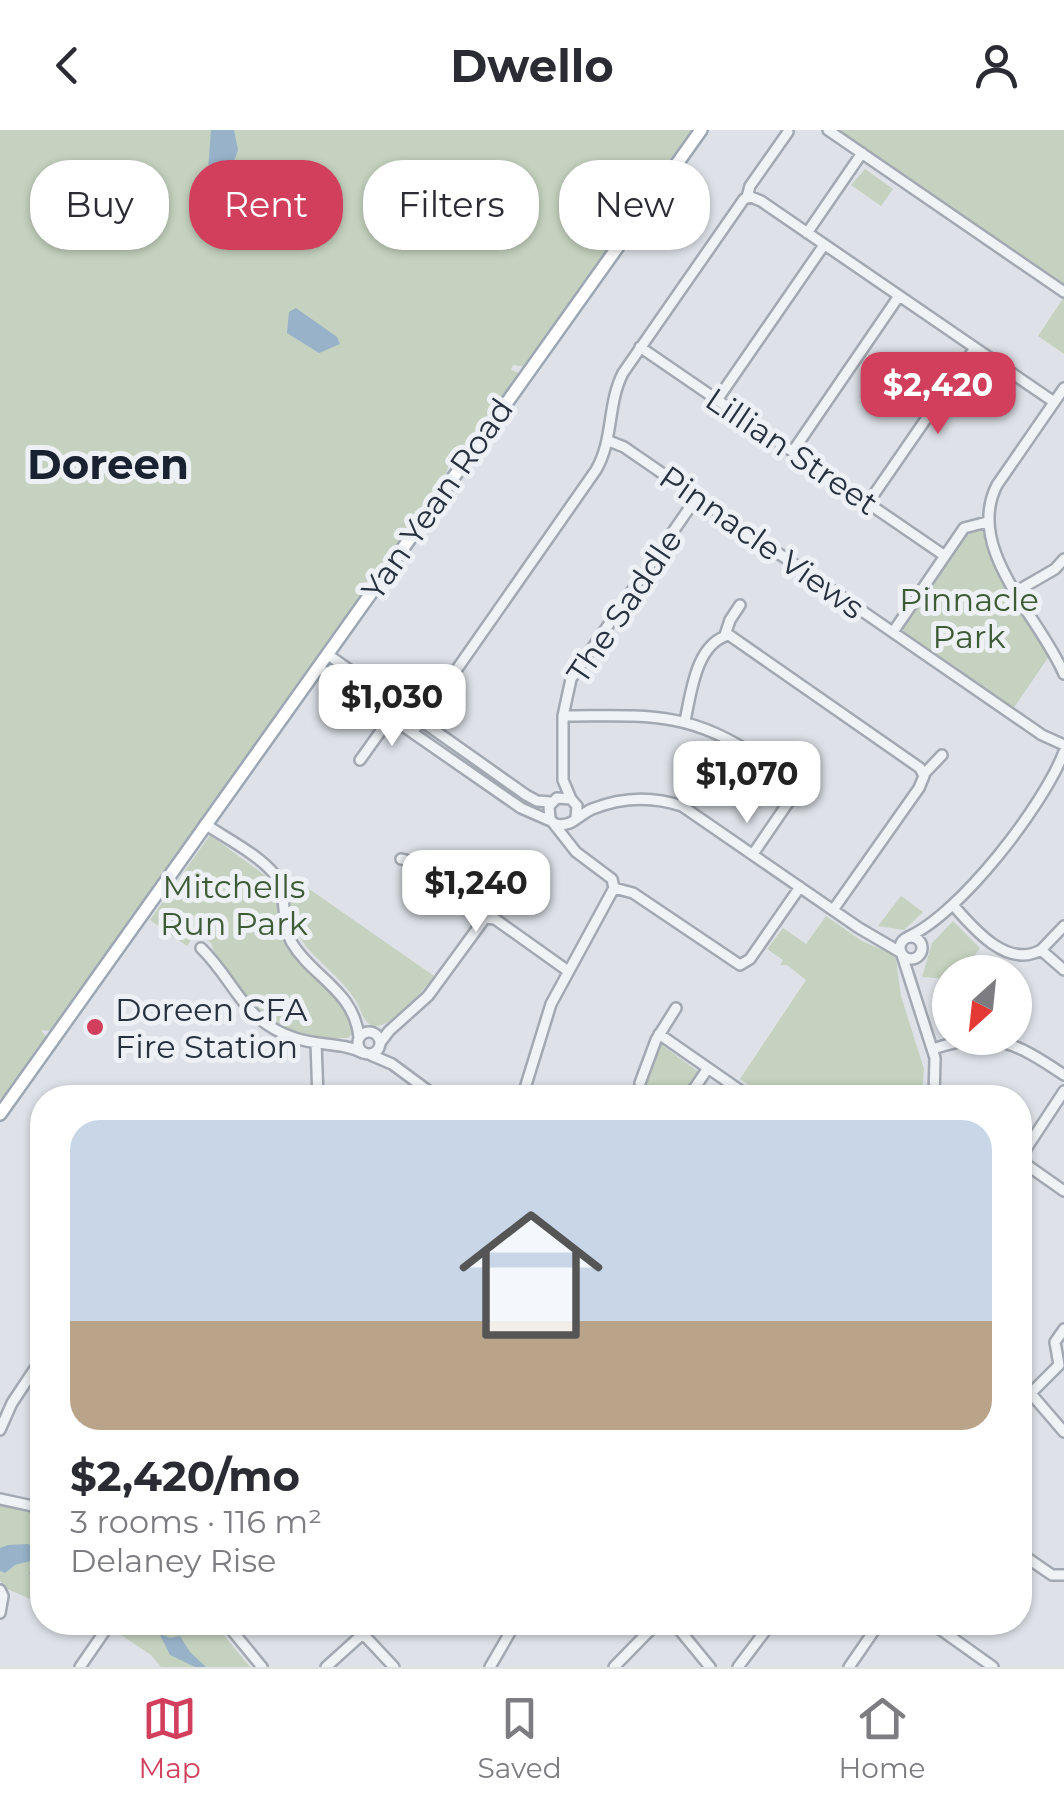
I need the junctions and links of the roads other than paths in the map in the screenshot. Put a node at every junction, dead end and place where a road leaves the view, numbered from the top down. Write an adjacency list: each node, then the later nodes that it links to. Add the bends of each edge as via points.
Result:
1 (702, 130): 26 (main road, Yan Yean Road)
2 (828, 130): 4 (street)
3 (788, 132): 5 (street)
4 (862, 154): 6 (street); 8 (street)
5 (747, 198): 6 (street); 10 (street)
6 (807, 232): 7 (street)
7 (824, 244): 9 (street); 13 (street)
8 (1064, 292)
9 (899, 296): 11 (street); 16 (street)
10 (640, 347): 13 (street, Lillian Street); 15 (street, via 616,388)
11 (975, 348): 14 (street); 18 (street)
12 (1064, 388): 14 (street)
13 (717, 400): 16 (street, Lillian Street)
14 (1054, 402): 19 (street, via 997,485)
15 (609, 441): 17 (street, Pinnacle Views); 32 (street, via 596,470)
16 (792, 452): 18 (street, Lillian Street)
17 (697, 497): 24 (street, Pinnacle Views); 31 (street, The Saddle, via 577,668)
18 (868, 504): 20 (street, Lillian Street)
19 (987, 522): 20 (street, via 967,526); 22 (street, via 993,550)
20 (945, 556): 24 (street)
21 (1064, 559): 22 (street)
22 (1017, 591): 28 (street)
23 (740, 606): 25 (street)
24 (893, 632): 35 (street, Pinnacle Views, via 1042,736)
25 (725, 636): 33 (street, via 698,667); 39 (street)
26 (327, 654): 27 (main road, Yan Yean Road); 29 (street)
27 (318, 667): 30 (street); 46 (main road, Yan Yean Road)
28 (1063, 671)
29 (401, 706): 30 (street); 32 (street)
30 (390, 716): 34 (street); 38 (street)
31 (563, 716): 33 (street); 40 (street, The Saddle)
32 (421, 720): 34 (street); 42 (street, via 532,799)
33 (684, 721): 48 (street, via 728,738 794,786)
34 (413, 732): 45 (street)
35 (1064, 744)
36 (1064, 752): 52 (street, via 985,873)
37 (942, 755): 39 (street)
38 (360, 760)
39 (924, 774): 53 (street)
40 (563, 780): 41 (street, The Saddle); 42 (street, The Saddle)
41 (572, 800): 42 (street); 43 (street); 44 (street, via 578,810)
42 (552, 802): 45 (street)
43 (596, 807): 44 (street); 48 (street, via 666,800)
44 (574, 821): 45 (street); 47 (street)
45 (554, 823): 47 (street)
46 (205, 824): 68 (street, via 278,879 292,942); 91 (main road, Yan Yean Road)
47 (570, 845): 51 (street)
48 (753, 854): 50 (street)
49 (401, 859): 54 (street, via 418,864)
50 (800, 887): 51 (street, via 740,965 633,893); 53 (street)
51 (614, 888): 65 (street)
52 (953, 905): 55 (street); 61 (street, via 992,945 1029,955)
53 (833, 910): 57 (street)
54 (485, 918): 65 (street); 69 (street, via 428,996)
55 (928, 926): 58 (street); 59 (street)
56 (1064, 926): 61 (street)
57 (880, 938): 58 (street); 62 (street)
58 (907, 938): 59 (street); 62 (street)
59 (921, 944): 63 (street)
60 (201, 948): 73 (street, via 254,1016)
61 (1041, 950): 64 (street)
62 (901, 953): 63 (street); 66 (street)
63 (916, 958): 66 (street)
64 (1064, 970)
65 (568, 971): 86 (street)
66 (910, 981): 76 (street)
67 (676, 1008): 71 (street)
68 (356, 1022): 70 (street); 72 (street)
69 (389, 1030): 70 (street); 74 (street)
70 (373, 1033): 72 (street); 74 (street)
71 (659, 1034): 81 (street); 83 (street)
72 (358, 1039): 75 (street); 77 (street)
73 (316, 1043): 75 (street); 84 (street)
74 (380, 1044): 77 (street); 80 (street)
75 (342, 1046): 77 (street)
76 (932, 1049)
77 (367, 1054): 80 (street)
78 (1032, 1054): 82 (street)
79 (933, 1055): 89 (street)
80 (392, 1064): 85 (street)
81 (708, 1068): 87 (street); 88 (street)
82 (1064, 1075)
83 (640, 1083)
84 (318, 1085)
85 (419, 1085)
86 (526, 1085)
87 (697, 1085)
88 (732, 1085)
89 (935, 1085)
90 (1064, 1090): 92 (street)
91 (1, 1112)
92 (1032, 1140)
93 (1032, 1169): 94 (street)
94 (1064, 1191)
95 (1064, 1328): 97 (street, via 1055,1342 1057,1370)
96 (30, 1376): 99 (street)
97 (1032, 1392)
98 (1032, 1394): 100 (street)
99 (0, 1430)
100 (1064, 1432)
101 (0, 1500): 102 (street)
102 (30, 1506)
103 (1032, 1561): 104 (street)
104 (1064, 1575)
105 (0, 1590): 106 (street)
106 (0, 1613)
107 (102, 1635): 120 (street)
108 (236, 1635): 121 (street)
109 (363, 1635): 122 (street)
110 (365, 1635): 123 (street)
111 (508, 1635): 124 (street)
112 (645, 1635): 125 (street)
113 (684, 1635): 118 (street)
114 (763, 1635): 117 (street)
115 (872, 1635): 119 (street)
116 (948, 1635): 126 (street)
117 (743, 1664)
118 (711, 1666)
119 (853, 1666)
120 (80, 1667)
121 (262, 1667)
122 (326, 1667)
123 (394, 1667)
124 (490, 1667)
125 (614, 1667)
126 (994, 1667)

